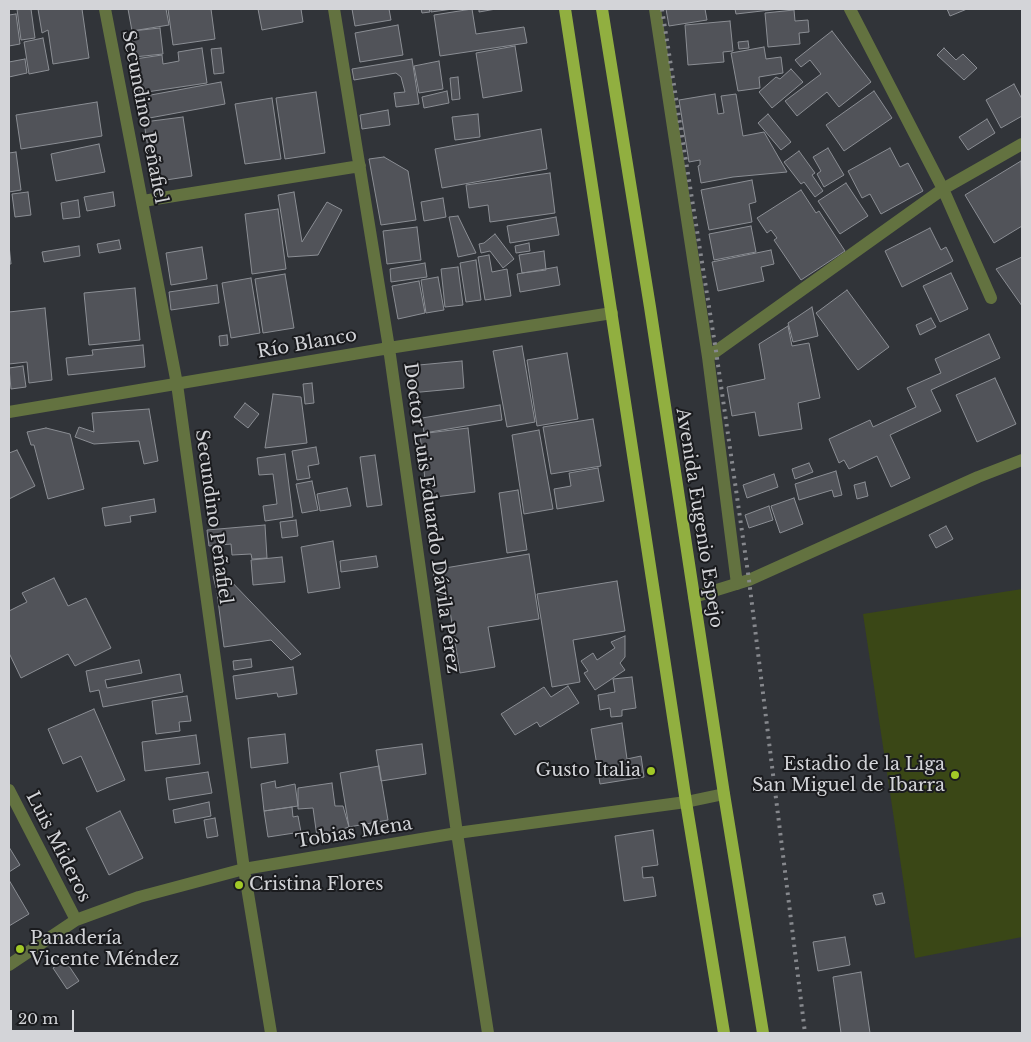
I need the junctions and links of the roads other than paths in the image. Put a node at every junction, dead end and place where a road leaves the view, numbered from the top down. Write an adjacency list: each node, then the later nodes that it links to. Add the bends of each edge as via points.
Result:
1 (105, 9): 10 (street, Secundino Peñafiel)
2 (334, 9): 8 (street, Doctor Luis Eduardo Dávila Pérez)
3 (565, 9): 12 (main road)
4 (602, 9): 19 (main road, Avenida Eugenio Espejo)
5 (655, 9): 14 (street)
6 (850, 9): 9 (street)
7 (1022, 144): 9 (street)
8 (360, 166): 10 (street); 13 (street, Doctor Luis Eduardo Dávila Pérez)
9 (943, 189): 11 (street); 14 (street)
10 (143, 201): 15 (street, Secundino Peñafiel)
11 (991, 298)
12 (612, 313): 13 (street, Río Blanco); 22 (main road)
13 (389, 348): 15 (street, Río Blanco); 23 (street, Doctor Luis Eduardo Dávila Pérez)
14 (708, 357): 18 (street)
15 (177, 384): 16 (street, Río Blanco); 24 (street, Secundino Peñafiel)
16 (9, 412)
17 (1022, 460): 18 (street)
18 (737, 584): 19 (street)
19 (694, 598): 21 (main road, Avenida Eugenio Espejo)
20 (9, 790): 25 (street, Luis Mideros)
21 (724, 794): 22 (street, Tobias Mena); 30 (main road, Avenida Eugenio Espejo)
22 (686, 802): 23 (street, Tobias Mena); 29 (main road)
23 (457, 833): 24 (street, Tobias Mena); 28 (street, Doctor Luis Eduardo Dávila Pérez)
24 (244, 869): 25 (street, Tobias Mena, via 139,897); 27 (street, Secundino Peñafiel)
25 (76, 920): 26 (street, Tobias Mena)
26 (9, 964)
27 (271, 1033)
28 (488, 1033)
29 (724, 1033)
30 (763, 1033)

